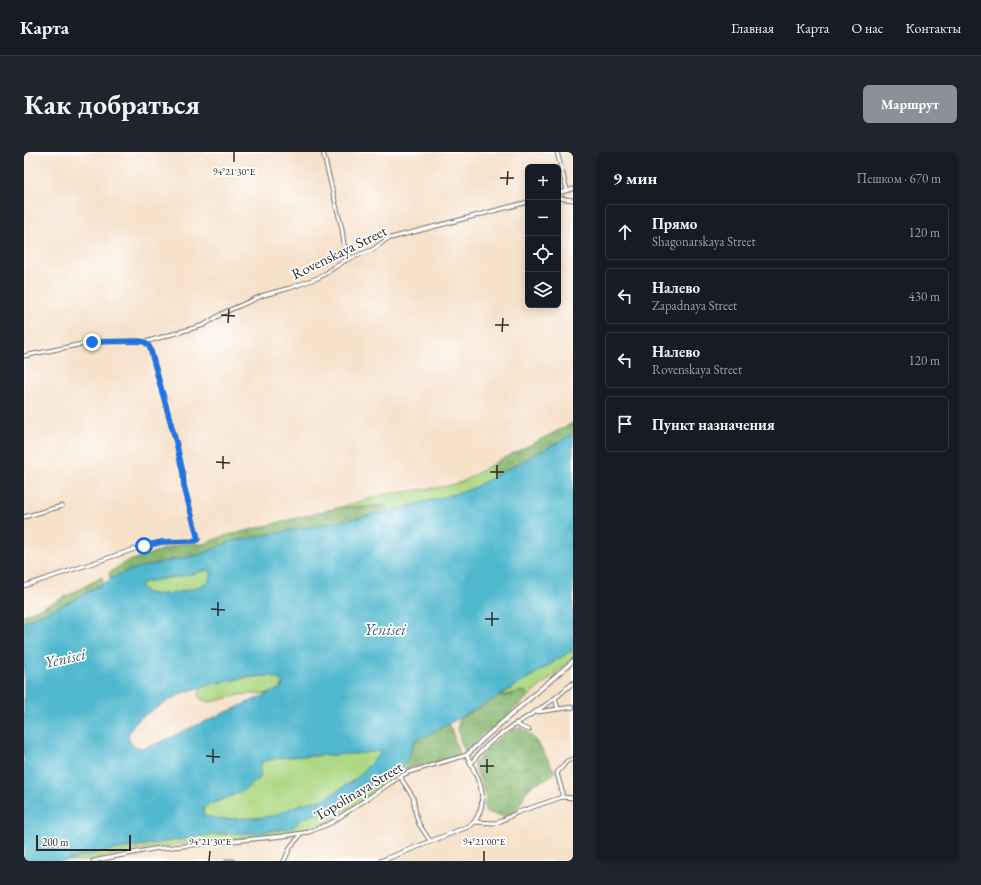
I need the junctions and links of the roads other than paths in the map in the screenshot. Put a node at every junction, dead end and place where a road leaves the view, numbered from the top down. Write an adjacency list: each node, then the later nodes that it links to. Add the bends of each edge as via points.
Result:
1 (323, 152): 9 (street, via 342,229)
2 (557, 152): 4 (street)
3 (573, 189): 4 (street)
4 (567, 190): 5 (street)
5 (561, 192)
6 (561, 198): 7 (street)
7 (573, 200)
8 (525, 203): 9 (street, Rovenskaya Street, via 386,239 372,250)
9 (346, 260): 10 (street, Rovenskaya Street, via 320,276 264,295 223,313 204,325)
10 (145, 342): 11 (street, Rovenskaya Street, via 92,342); 14 (street, via 150,348 176,442 184,486 198,538 144,546)
11 (24, 356)
12 (62, 506): 13 (street)
13 (24, 517)
14 (24, 586)
15 (573, 662): 23 (street)
16 (573, 683): 17 (street)
17 (555, 698): 19 (street); 20 (street)
18 (573, 707): 19 (street)
19 (558, 709): 20 (street)
20 (536, 712): 21 (street)
21 (516, 723): 22 (street); 25 (street, via 486,747)
22 (529, 730)
23 (467, 755): 25 (street); 26 (street, Topolinaya Street)
24 (573, 759): 27 (street, via 567,761 557,773)
25 (471, 764): 29 (street, via 483,796)
26 (401, 776): 30 (street, Topolinaya Street, via 331,823); 31 (street, via 413,797 416,815)
27 (562, 797): 28 (street); 29 (street, via 501,821)
28 (573, 798)
29 (475, 822): 31 (street)
30 (300, 834): 32 (street, Topolinaya Street, via 189,845); 35 (street)
31 (430, 841): 36 (street)
32 (93, 861)
33 (227, 861): 34 (street)
34 (232, 861)
35 (284, 861)
36 (381, 861)

